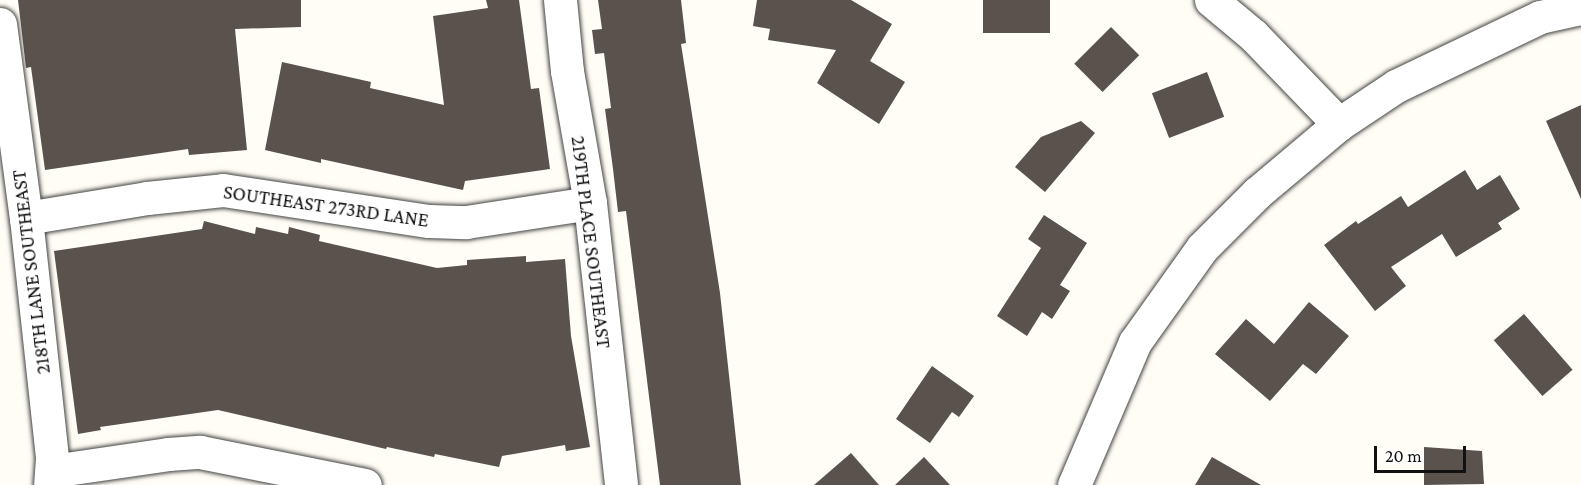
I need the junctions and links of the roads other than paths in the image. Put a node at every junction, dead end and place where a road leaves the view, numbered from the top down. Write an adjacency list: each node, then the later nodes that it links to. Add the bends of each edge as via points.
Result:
1 (560, 0): 6 (street, 219TH PLACE SOUTHEAST, via 567,71)
2 (1210, 0): 5 (street, via 1253,35)
3 (1581, 8): 5 (street, via 1540,17 1396,86)
4 (0, 24): 7 (street, 218TH LANE SOUTHEAST)
5 (1339, 124): 11 (street, via 1257,193 1202,248 1135,342)
6 (590, 203): 7 (street, SOUTHEAST 273RD LANE, via 466,222 429,221 222,190); 9 (street, 219TH PLACE SOUTHEAST)
7 (26, 218): 8 (street, 218TH LANE SOUTHEAST)
8 (51, 478): 10 (street, via 168,454 200,452)
9 (611, 484)
10 (365, 485)
11 (1074, 485)

